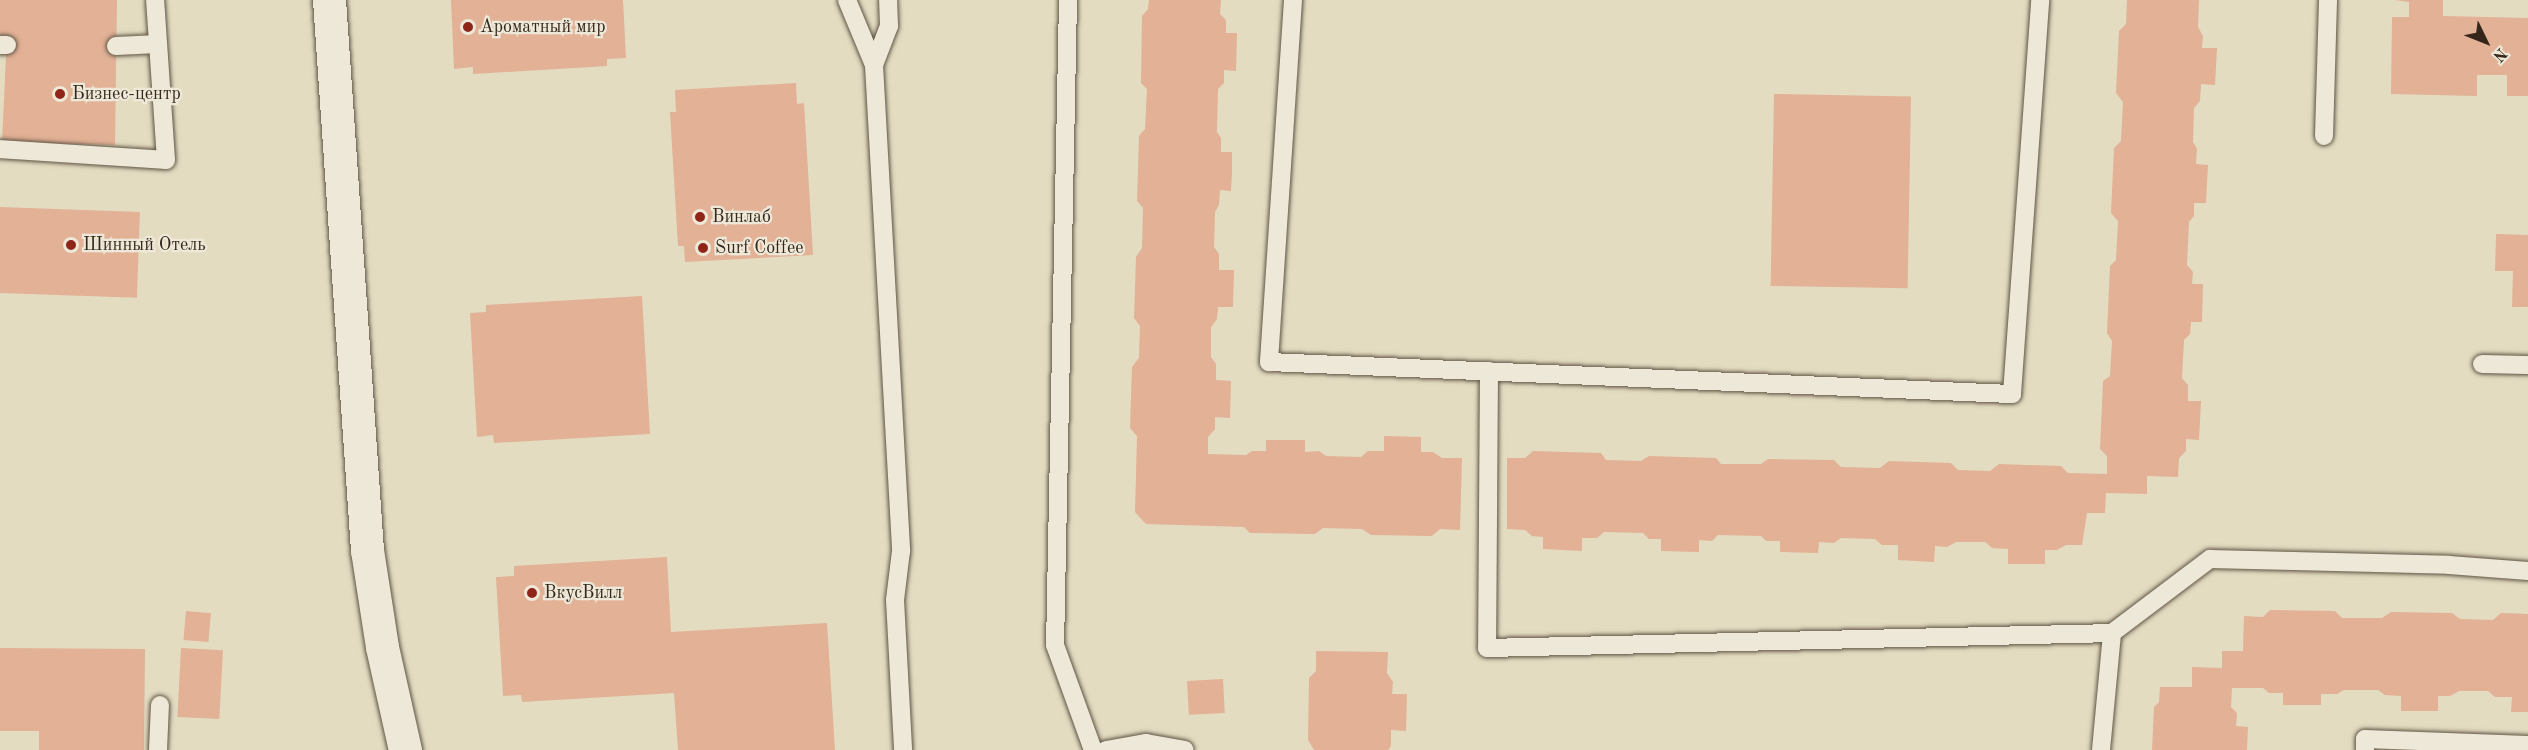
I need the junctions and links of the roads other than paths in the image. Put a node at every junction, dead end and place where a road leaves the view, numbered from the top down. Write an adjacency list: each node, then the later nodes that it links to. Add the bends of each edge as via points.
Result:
1 (155, 0): 9 (lane)
2 (329, 0): 22 (street, via 367,550 382,647)
3 (847, 0): 11 (lane)
4 (888, 0): 11 (lane, via 889,26)
5 (1068, 0): 24 (lane, via 1055,645)
6 (1293, 0): 16 (lane, via 1269,362)
7 (2040, 0): 16 (lane, via 2012,394)
8 (2328, 0): 12 (lane)
9 (158, 44): 10 (lane); 13 (lane, via 166,160)
10 (116, 46)
11 (874, 64): 23 (lane, via 901,551 895,600)
12 (2324, 136)
13 (0, 149)
14 (2482, 364): 15 (lane)
15 (2528, 365)
16 (1489, 371): 18 (lane, via 1487,648)
17 (2528, 571): 18 (lane, via 2449,565 2210,559)
18 (2112, 633): 27 (lane)
19 (160, 705): 21 (lane)
20 (2528, 745): 28 (lane, via 2365,739)
21 (158, 750)
22 (405, 750)
23 (903, 750)
24 (1093, 750)
25 (1106, 750): 26 (lane, via 1146,743)
26 (1184, 750)
27 (2101, 750)
28 (2365, 750)

